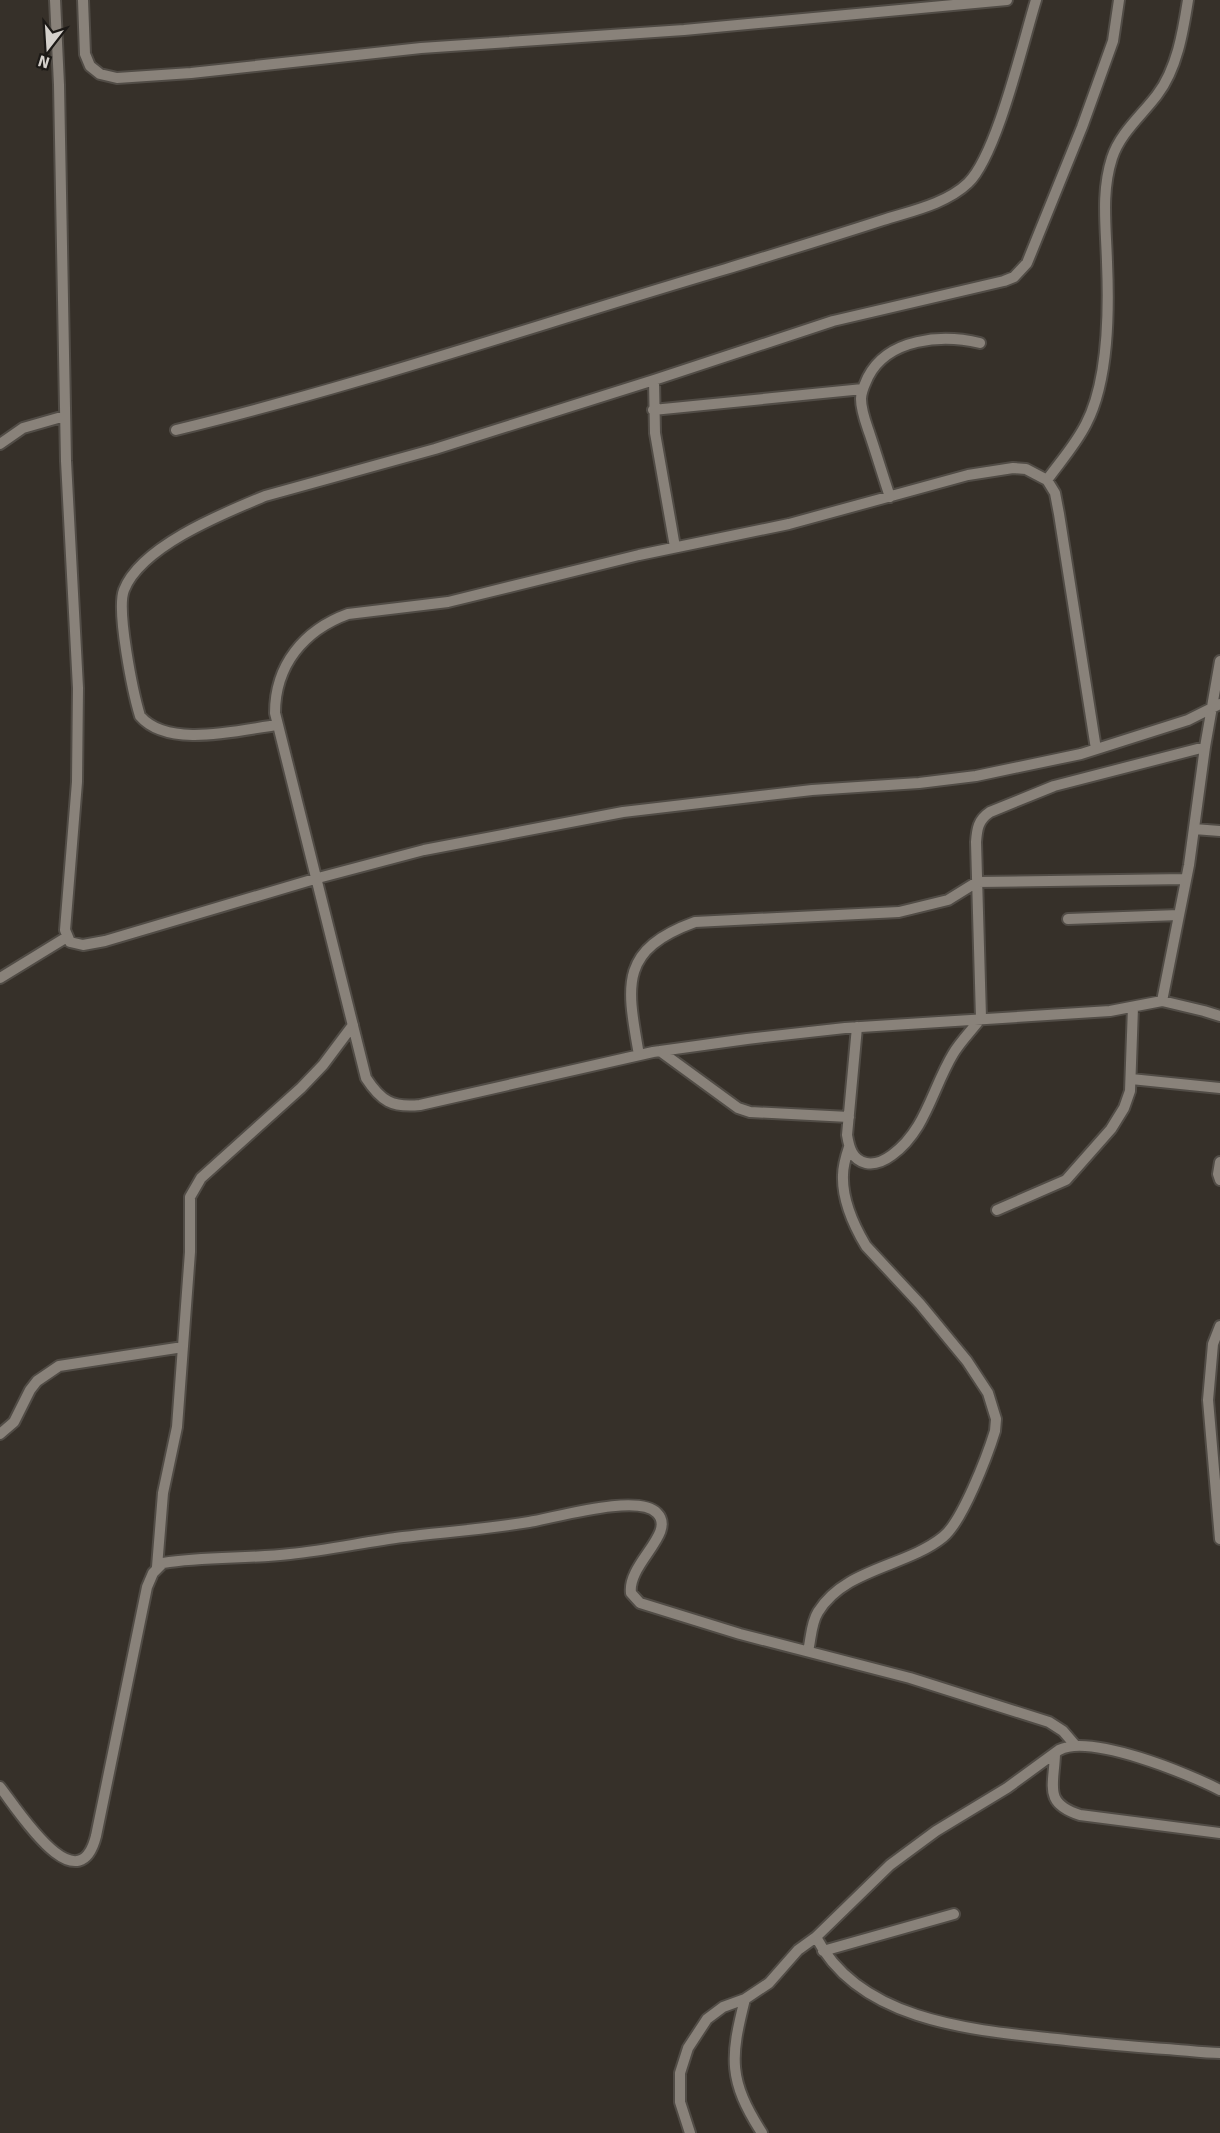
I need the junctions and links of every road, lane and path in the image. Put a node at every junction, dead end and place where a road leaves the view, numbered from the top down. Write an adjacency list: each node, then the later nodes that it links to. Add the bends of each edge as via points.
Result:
1 (55, 0): 11 (street)
2 (83, 0): 3 (street, via 85,54 90,66 100,74 117,78 421,48 684,30)
3 (1007, 0)
4 (1036, 0): 12 (street, via 985,158 969,183 945,198 825,239 434,359 273,407)
5 (1119, 0): 8 (street, via 1113,41 1086,117 1021,272 1004,281 833,321)
6 (1188, 0): 14 (street, via 1168,78 1113,155 1104,200 1106,320 1099,391 1087,422)
7 (980, 343): 9 (street, via 941,339 898,349 877,363)
8 (654, 380): 10 (street); 19 (street, via 435,449 266,496 175,539 151,555 129,579 121,599 140,716 159,730 182,734)
9 (862, 389): 10 (street); 15 (street, via 862,409)
10 (653, 410): 16 (street)
11 (65, 416): 13 (street, via 23,428); 29 (street, via 78,688 77,782)
12 (176, 430)
13 (0, 444)
14 (1047, 480): 15 (street, via 1026,469 1000,469); 21 (street, via 1055,493 1059,514)
15 (890, 497): 16 (street, via 789,524)
16 (675, 547): 19 (street, via 448,602 348,614 335,619 288,660 276,694)
17 (1220, 661): 18 (street)
18 (1216, 706): 20 (street); 21 (street, via 1188,720)
19 (277, 725): 24 (street)
20 (1205, 747): 22 (street); 26 (street, via 1054,786 990,812 982,817 977,832)
21 (1096, 749): 24 (street, via 976,776 812,790 623,813 424,850)
22 (1194, 829): 23 (street); 25 (street)
23 (1220, 831)
24 (318, 878): 29 (street, via 105,941 75,944); 35 (street)
25 (1186, 879): 26 (street); 27 (street)
26 (977, 882): 34 (street); 38 (street, via 948,900 899,912 711,920 678,928 644,951 633,974 630,1005)
27 (1179, 915): 28 (street); 31 (street)
28 (1068, 919)
29 (67, 937): 30 (street)
30 (1, 976)
31 (1162, 1001): 32 (street); 33 (street)
32 (1133, 1007): 34 (street); 39 (street)
33 (1220, 1017)
34 (981, 1018): 36 (street); 42 (street, via 954,1051 918,1127 900,1149 873,1163 859,1160)
35 (353, 1025): 38 (street, via 366,1078 387,1102 403,1107); 47 (street, via 314,1076 193,1189)
36 (857, 1028): 37 (street); 41 (street)
37 (660, 1051): 38 (street); 41 (street, via 738,1108 761,1114)
38 (639, 1055)
39 (1131, 1079): 40 (street); 45 (street, via 1124,1108 1072,1175 1061,1184)
40 (1220, 1088)
41 (849, 1117): 42 (street)
42 (849, 1147): 51 (street, via 843,1184 861,1238 967,1361 988,1393 996,1419 995,1431 950,1530 931,1545 855,1579 834,1594 818,1612)
43 (1220, 1162): 44 (street)
44 (1220, 1180)
45 (997, 1210)
46 (1220, 1326): 49 (street, via 1213,1344 1208,1400)
47 (183, 1347): 48 (street, via 59,1366 37,1381 14,1422); 50 (street, via 177,1427 163,1493)
48 (0, 1434)
49 (1220, 1539)
50 (157, 1567): 51 (street, via 171,1562 290,1554 636,1504 658,1513 662,1526 631,1580 634,1599); 54 (street, via 147,1587 90,1853 76,1861 51,1851)
51 (808, 1652): 52 (street, via 910,1678 1049,1722)
52 (1075, 1745): 53 (street); 55 (street, via 1143,1759)
53 (1055, 1754): 56 (street, via 1054,1797 1062,1808 1080,1815); 58 (street, via 890,1865)
54 (0, 1786)
55 (1220, 1790)
56 (1220, 1833)
57 (954, 1914): 59 (street)
58 (816, 1937): 59 (street); 60 (street, via 798,1950 769,1983)
59 (823, 1951): 61 (street, via 864,1989 935,2021 988,2031)
60 (745, 1999): 62 (street, via 723,2007 707,2019 688,2048 679,2081 680,2102); 63 (street, via 734,2072 746,2108)
61 (1220, 2053)
62 (690, 2133)
63 (762, 2133)

